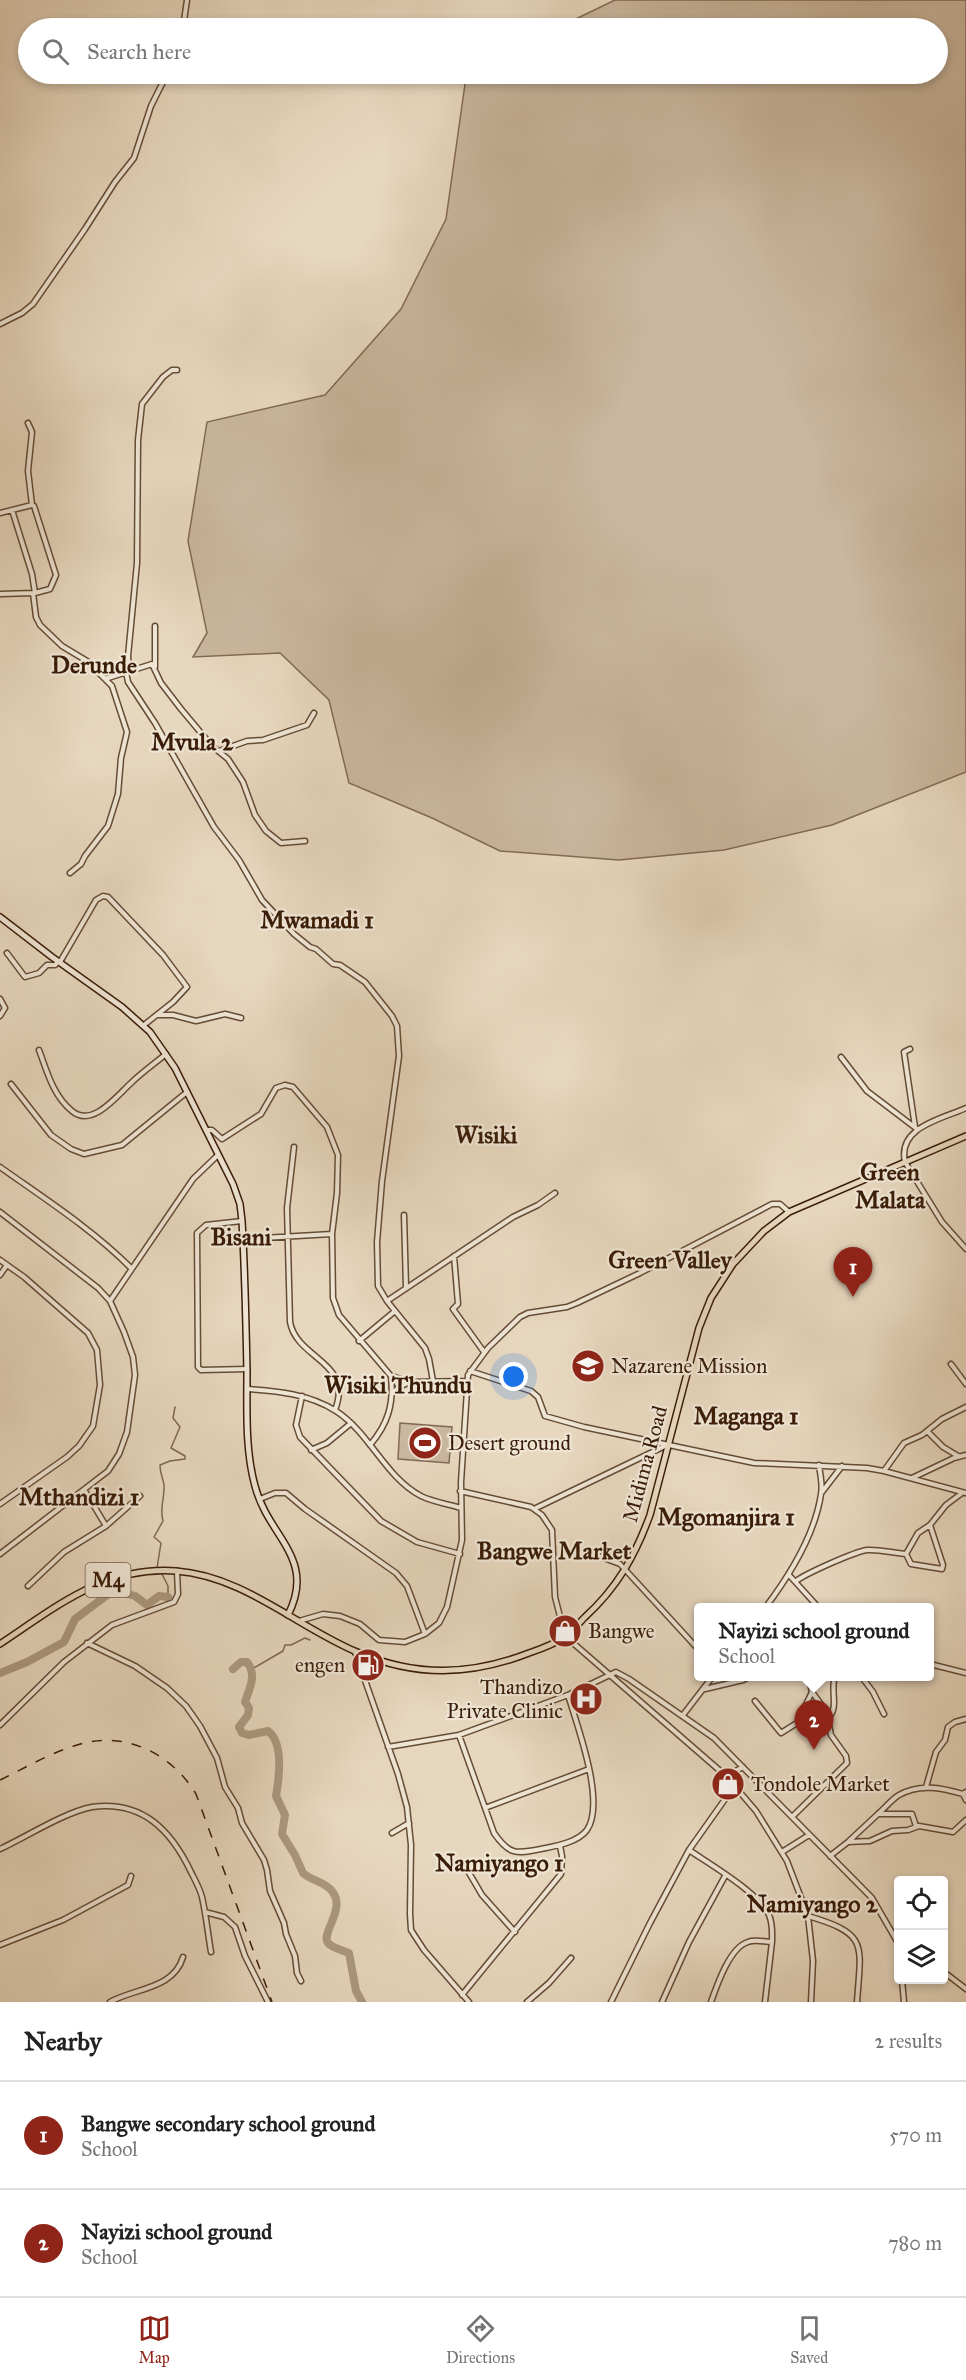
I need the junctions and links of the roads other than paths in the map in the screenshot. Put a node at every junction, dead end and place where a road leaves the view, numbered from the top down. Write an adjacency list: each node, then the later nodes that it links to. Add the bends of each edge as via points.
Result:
1 (187, 0): 2 (street)
2 (184, 18)
3 (162, 84): 4 (street, via 131,164 33,304)
4 (0, 324)
5 (177, 370): 14 (street, via 163,377 142,404 137,563)
6 (28, 423): 7 (street, via 32,432 28,471)
7 (32, 505): 8 (street); 10 (street, via 56,575 50,589)
8 (12, 510): 9 (street); 10 (street)
9 (0, 513)
10 (34, 593): 11 (street); 15 (street, via 40,625)
11 (0, 594)
12 (155, 626): 13 (street)
13 (155, 667): 14 (street, via 149,663); 17 (street, via 164,688)
14 (128, 672): 15 (street); 58 (street, via 128,682 262,900 310,947 365,982 397,1026 399,1056 377,1242 378,1286)
15 (105, 679): 19 (street, via 116,693 127,732 118,794 108,826)
16 (314, 712): 17 (street, via 307,725)
17 (218, 751): 18 (street, via 243,782 253,812 266,831 281,843)
18 (305, 841)
19 (70, 873)
20 (0, 917): 22 (street)
21 (7, 953): 22 (street, via 25,977)
22 (58, 962): 24 (street, via 96,900 108,897 158,949 187,987); 27 (street)
23 (0, 999): 25 (street, via 5,1008)
24 (157, 1015): 26 (street, via 196,1021 225,1014); 27 (street)
25 (0, 1016)
26 (241, 1018)
27 (144, 1024): 30 (street)
28 (910, 1049): 35 (street, via 904,1053)
29 (39, 1050): 30 (street, via 55,1091 72,1112 81,1115 106,1108)
30 (166, 1054): 33 (street)
31 (841, 1057): 35 (street, via 867,1091)
32 (11, 1084): 33 (street, via 51,1136 84,1154 122,1145)
33 (188, 1091): 36 (street)
34 (966, 1108): 35 (street)
35 (916, 1128): 40 (street, via 903,1150)
36 (207, 1130): 39 (street); 47 (street, via 222,1139 261,1114 276,1088 293,1087 327,1126 336,1144 339,1175)
37 (966, 1136): 40 (main road, Midima Road / M4)
38 (294, 1147): 48 (street)
39 (219, 1155): 46 (street, via 236,1192); 54 (street, via 193,1179)
40 (905, 1162): 44 (main road, Midima Road / M4); 50 (street, via 942,1222)
41 (0, 1167): 54 (street, via 85,1227)
42 (555, 1193): 51 (street)
43 (0, 1212): 57 (street)
44 (789, 1212): 61 (street, via 780,1204 772,1204 577,1303 528,1313 515,1320); 78 (main road, Midima Road / M4, via 746,1248 711,1298)
45 (404, 1215): 56 (street)
46 (242, 1221): 49 (street); 63 (street, via 206,1225 197,1233 198,1367)
47 (332, 1233): 48 (street); 60 (street, via 334,1304)
48 (288, 1235): 49 (street); 74 (street, via 291,1328 338,1381)
49 (243, 1239): 63 (street)
50 (966, 1249)
51 (454, 1256): 56 (street); 61 (street, via 458,1304 453,1309)
52 (0, 1260): 53 (street)
53 (7, 1265): 55 (street); 92 (street, via 88,1333 97,1350 100,1385 96,1416 86,1439)
54 (131, 1268): 57 (street)
55 (0, 1275)
56 (406, 1287): 58 (street)
57 (110, 1300): 86 (street, via 133,1357 133,1387 127,1432 118,1454 108,1471)
58 (387, 1301): 59 (street)
59 (395, 1311): 60 (street); 66 (street, via 425,1348)
60 (359, 1341): 65 (street)
61 (484, 1352): 64 (street)
62 (951, 1364): 69 (street)
63 (247, 1369): 70 (street)
64 (470, 1371): 67 (street); 78 (street, via 534,1393 548,1418)
65 (391, 1376): 68 (street); 71 (street)
66 (433, 1381): 67 (street); 68 (street)
67 (466, 1381): 87 (street)
68 (411, 1382): 71 (street)
69 (966, 1384)
70 (247, 1389): 72 (street); 91 (street, via 253,1479)
71 (392, 1395): 77 (street, via 387,1420)
72 (302, 1396): 74 (street); 79 (street, via 296,1425)
73 (966, 1407): 76 (street)
74 (335, 1410): 75 (street)
75 (350, 1424): 77 (street); 79 (street, via 327,1443)
76 (927, 1431): 81 (street); 84 (street, via 900,1446)
77 (370, 1445): 93 (street, via 413,1491)
78 (667, 1445): 82 (street, via 761,1465); 94 (street); 101 (main road, Midima Road / M4, via 650,1515)
79 (311, 1450): 99 (street, via 389,1527 417,1542)
80 (966, 1455): 81 (street)
81 (958, 1456): 85 (street)
82 (819, 1465): 83 (street); 88 (street)
83 (842, 1466): 84 (street); 88 (street)
84 (884, 1470): 85 (street)
85 (912, 1478): 89 (street)
86 (85, 1491): 96 (street); 98 (street)
87 (460, 1491): 93 (street); 94 (street)
88 (822, 1493): 103 (street)
89 (964, 1493): 95 (street, via 946,1505)
90 (140, 1496): 96 (street)
91 (260, 1499): 108 (street, via 298,1575 296,1600); 110 (street, via 286,1493 400,1576)
92 (0, 1504)
93 (461, 1508): 99 (street)
94 (536, 1508): 111 (street, via 552,1530 555,1597)
95 (930, 1525): 100 (street, via 913,1539); 100 (street, via 943,1568 915,1565)
96 (106, 1526): 105 (street, via 71,1547)
97 (585, 1551): 101 (street, via 615,1560)
98 (0, 1554)
99 (460, 1554): 110 (street, via 447,1607 439,1623)
100 (906, 1554): 104 (street, via 862,1551)
101 (626, 1570): 111 (main road, Midima Road / M4, via 604,1599); 112 (street)
102 (177, 1571): 108 (main road, Midima Road / M4, via 220,1581); 113 (street, via 178,1594 174,1602 124,1619); 114 (main road, Midima Road / M4, via 136,1573 84,1589)
103 (789, 1575): 104 (street); 106 (street)
104 (796, 1581): 107 (street)
105 (28, 1586)
106 (769, 1603)
107 (815, 1603)
108 (288, 1615): 109 (main road, Midima Road / M4)
109 (298, 1621): 110 (street, via 323,1614 340,1616 360,1624 379,1640 405,1642); 115 (main road, Midima Road / M4)
110 (425, 1634)
111 (565, 1636): 115 (main road, Midima Road / M4, via 504,1663 438,1672 384,1663); 118 (street)
112 (694, 1642)
113 (87, 1643): 133 (street); 170 (street, via 135,1666 167,1688 200,1726 242,1823 264,1860 270,1891)
114 (0, 1644)
115 (355, 1652): 135 (street)
116 (934, 1665): 117 (street)
117 (966, 1673)
118 (609, 1676): 127 (street); 130 (street, via 616,1672); 138 (street)
119 (710, 1681): 125 (street)
120 (737, 1681): 124 (street)
121 (809, 1681): 126 (street)
122 (834, 1681): 131 (street, via 834,1707)
123 (864, 1681): 129 (street)
124 (731, 1683): 125 (street)
125 (704, 1689): 130 (street)
126 (812, 1692): 128 (street, via 797,1723 781,1733); 131 (street)
127 (568, 1695): 134 (street); 137 (street)
128 (755, 1701)
129 (884, 1714)
130 (683, 1715): 136 (street)
131 (828, 1717): 145 (street, via 831,1735 847,1764)
132 (966, 1719): 140 (street, via 948,1727)
133 (0, 1725)
134 (459, 1735): 135 (street); 143 (street)
135 (388, 1747): 147 (street)
136 (743, 1767): 138 (street); 145 (street)
137 (589, 1769): 143 (street); 152 (street, via 595,1800 588,1828)
138 (726, 1776): 139 (street)
139 (735, 1785): 154 (street); 155 (street)
140 (926, 1787): 141 (street); 144 (street, via 900,1795)
141 (964, 1793): 142 (street)
142 (966, 1800)
143 (485, 1808): 152 (street, via 502,1846 516,1853)
144 (878, 1814): 148 (street, via 912,1814); 151 (street)
145 (792, 1817): 150 (street)
146 (966, 1820): 148 (street, via 953,1833)
147 (409, 1823): 149 (street); 173 (street, via 411,1930)
148 (916, 1826): 151 (street, via 870,1841)
149 (392, 1833)
150 (809, 1835): 155 (street); 156 (street)
151 (849, 1842): 156 (street)
152 (560, 1845): 162 (street, via 561,1874)
153 (0, 1849): 160 (street, via 92,1808 140,1811 173,1841 202,1895)
154 (689, 1850): 159 (street); 178 (street)
155 (782, 1852): 161 (street)
156 (830, 1856): 163 (street, via 881,1909)
157 (465, 1866): 162 (street, via 482,1895)
158 (131, 1876): 165 (street, via 128,1885 63,1920)
159 (725, 1876): 164 (street, via 763,1905 772,1925); 179 (street)
160 (204, 1912): 166 (street); 175 (street, via 224,1917 236,1927 244,1956)
161 (808, 1916): 182 (street, via 813,1952); 183 (street, via 842,1927 857,1943)
162 (515, 1932): 173 (street)
163 (894, 1937)
164 (772, 1942): 180 (street, via 748,1942 737,1948); 181 (street)
165 (0, 1945)
166 (211, 1952)
167 (183, 1957): 174 (street, via 180,1967 162,1984)
168 (571, 1958): 177 (street)
169 (948, 1975): 172 (street)
170 (301, 1981)
171 (902, 1984): 184 (street)
172 (966, 1989)
173 (462, 1995): 176 (street)
174 (110, 2002)
175 (268, 2002)
176 (469, 2002)
177 (526, 2002)
178 (611, 2002)
179 (662, 2002)
180 (711, 2002)
181 (765, 2002)
182 (811, 2002)
183 (857, 2002)
184 (904, 2002)

